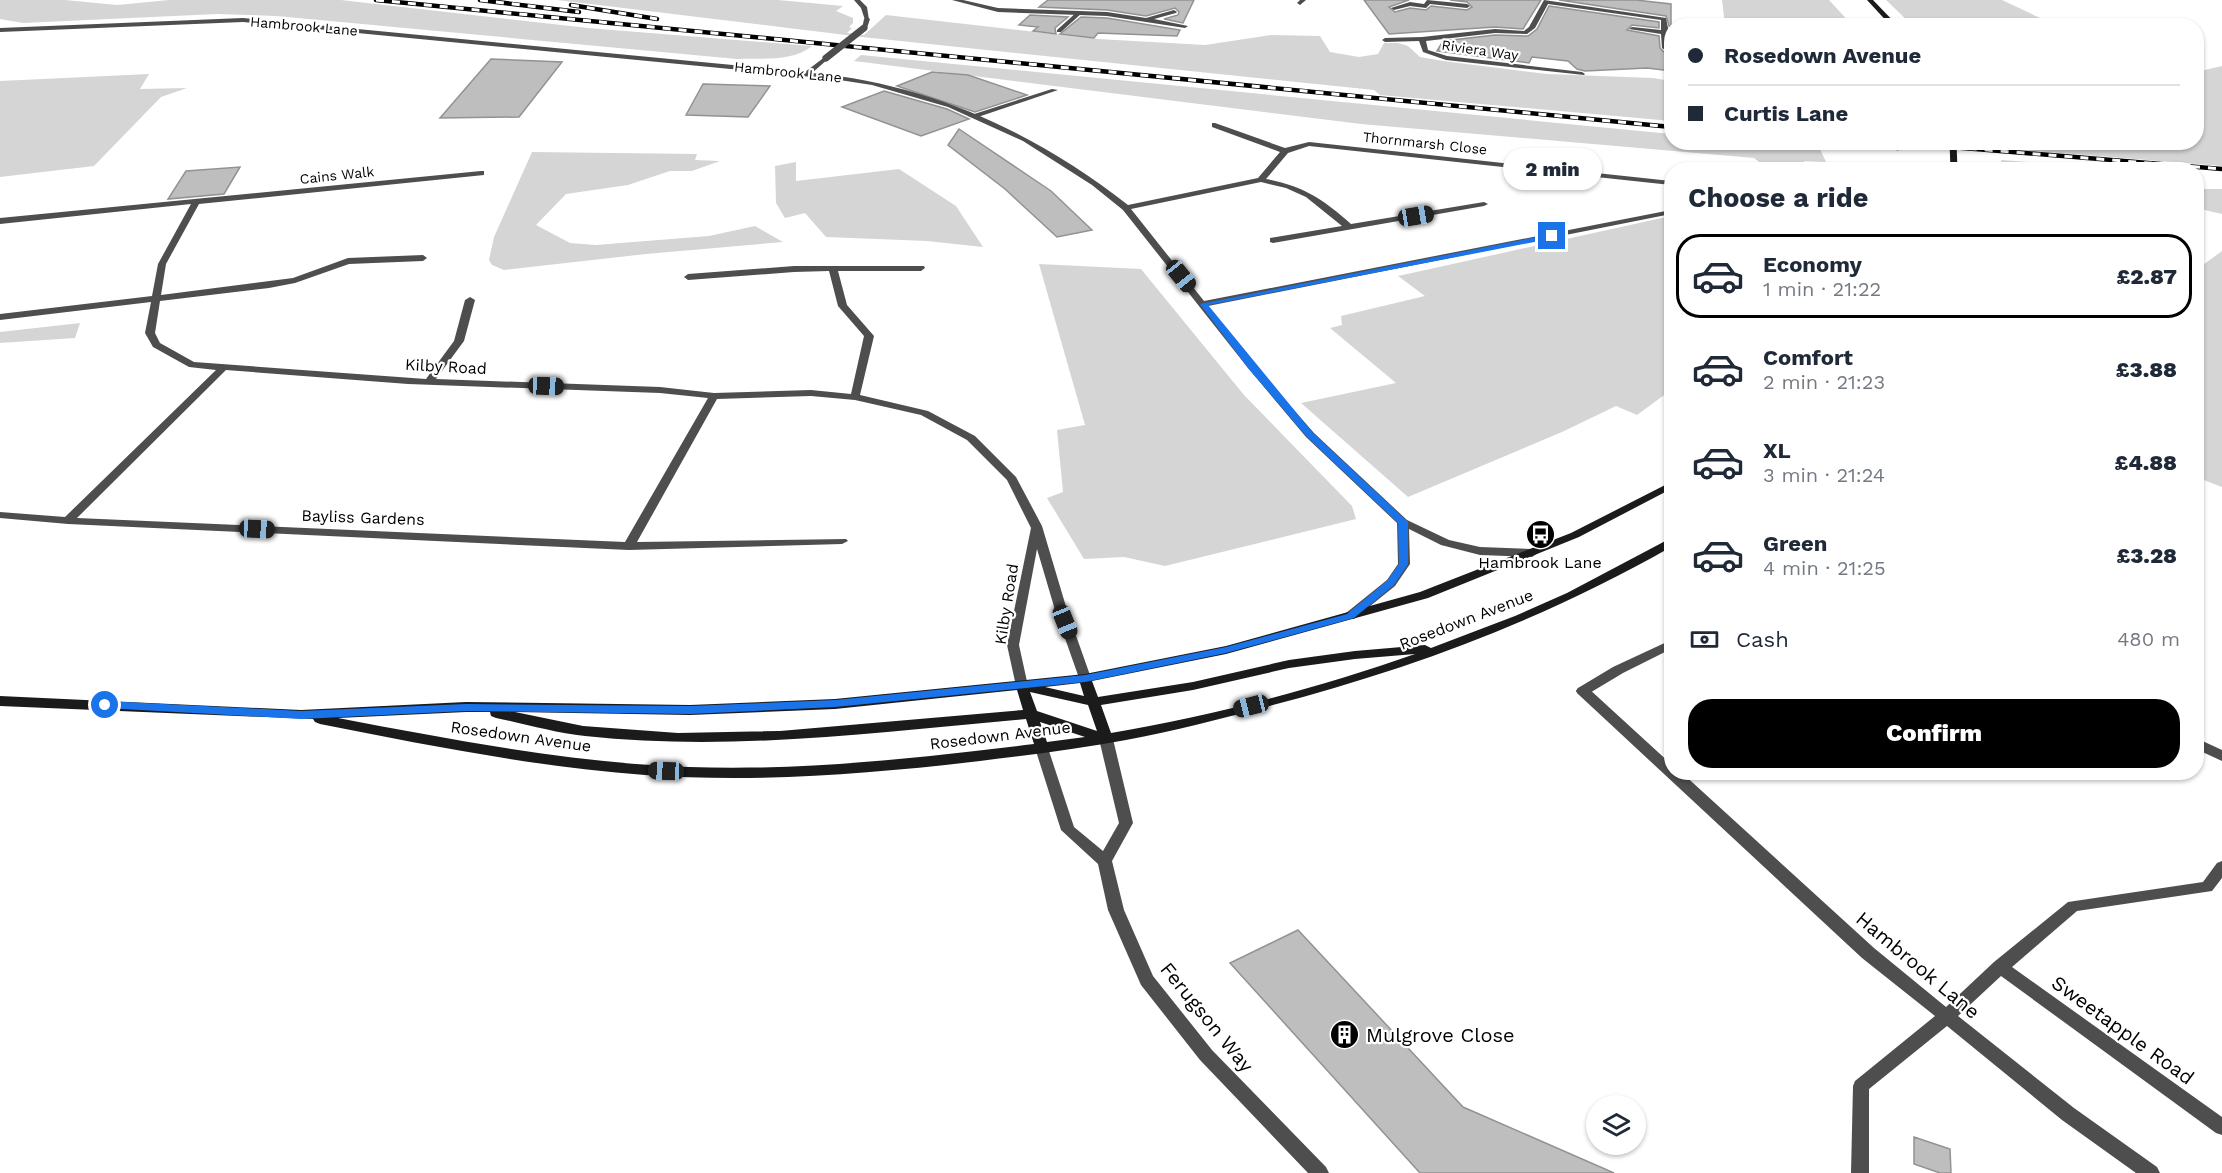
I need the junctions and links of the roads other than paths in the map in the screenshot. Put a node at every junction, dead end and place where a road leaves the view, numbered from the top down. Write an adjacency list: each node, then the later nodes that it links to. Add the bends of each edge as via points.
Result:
1 (857, 0): 24 (street, bridge, via 864,7 864,28)
2 (955, 0): 8 (street, via 998,10)
3 (1870, 0): 10 (street)
4 (1430, 1): 6 (street); 7 (street, via 1426,6)
5 (1546, 1): 12 (street); 20 (street, Riviera Way, via 1532,28 1525,33 1479,32)
6 (1467, 6)
7 (1394, 8)
8 (1080, 12): 11 (street); 17 (street)
9 (1174, 12): 11 (street)
10 (1887, 18)
11 (1148, 19): 13 (street)
12 (1664, 21)
13 (1172, 25): 14 (street); 18 (street)
14 (1185, 26)
15 (1632, 29): 19 (street)
16 (0, 30): 24 (street, Hambrook Lane, via 243,20)
17 (1059, 32)
18 (1168, 33)
19 (1664, 33)
20 (1422, 39): 21 (street, Riviera Way); 23 (street, Riviera Way, via 1425,51 1435,56)
21 (1385, 40)
22 (1546, 60): 23 (street)
23 (1544, 70): 25 (street, Riviera Way)
24 (807, 74): 27 (street, Hambrook Lane, via 882,84)
25 (1582, 74)
26 (1054, 90): 27 (street)
27 (972, 116): 35 (street, Hambrook Lane, via 1046,152 1105,189)
28 (1215, 125): 29 (street)
29 (1285, 152): 31 (street); 32 (street, Thornmarsh Close, via 1308,144)
30 (481, 173): 33 (street, Cains Walk)
31 (1261, 180): 35 (street); 38 (street, via 1316,197)
32 (1664, 182)
33 (196, 202): 37 (street); 44 (street, Kilby Road, via 162,264)
34 (1484, 204): 38 (street)
35 (1126, 208): 46 (street, Hambrook Lane)
36 (1664, 213): 46 (street)
37 (0, 221)
38 (1348, 227): 39 (street)
39 (1273, 240)
40 (423, 258): 44 (street, via 348,261 278,284)
41 (921, 268): 42 (street)
42 (833, 269): 43 (street); 51 (street, via 843,306 869,336)
43 (688, 277)
44 (156, 300): 47 (street); 48 (street, Kilby Road, via 150,333 156,345 192,365)
45 (470, 300): 49 (street, via 459,341)
46 (1203, 304): 55 (street, Hambrook Lane, via 1310,435)
47 (0, 317)
48 (223, 368): 49 (street, Kilby Road); 54 (street)
49 (429, 382): 50 (street, Kilby Road, via 660,390)
50 (714, 396): 51 (street, Kilby Road, via 811,393); 58 (street)
51 (855, 398): 56 (street, Kilby Road, via 924,412 971,438 1012,479)
52 (1664, 489): 60 (street, Rosedown Avenue)
53 (0, 515): 54 (street, Bayliss Gardens)
54 (68, 521): 58 (street, Bayliss Gardens)
55 (1403, 522): 60 (street, Hambrook Lane, via 1445,543 1480,551); 61 (street, via 1404,564 1391,583)
56 (1036, 526): 64 (street, Kilby Road); 65 (street, Kilby Road, via 1013,645)
57 (842, 541): 58 (street, Bayliss Gardens)
58 (629, 546)
59 (1664, 546): 63 (street, Rosedown Avenue, via 1531,616)
60 (1532, 553): 61 (street, Rosedown Avenue, via 1424,595)
61 (1350, 616): 64 (street, Rosedown Avenue, via 1226,650)
62 (1664, 647): 75 (street, Hambrook Lane, via 1583,691)
63 (1444, 648): 67 (street, via 1289,664 1192,686); 71 (street, Rosedown Avenue, via 1295,695)
64 (1085, 678): 65 (street, Rosedown Avenue); 67 (street)
65 (1022, 686): 67 (street); 68 (street, Rosedown Avenue, via 835,704 690,710); 69 (street)
66 (0, 701): 70 (street, Rosedown Avenue)
67 (1093, 702): 71 (street)
68 (466, 707): 69 (street, via 583,731 678,738 780,736); 70 (street, Rosedown Avenue)
69 (1031, 714): 71 (street); 73 (street)
70 (301, 715): 73 (street, Rosedown Avenue, via 496,753 645,770 751,773 866,768)
71 (1106, 739): 73 (street, Rosedown Avenue); 77 (street, via 1126,823)
72 (2204, 747): 74 (street)
73 (1042, 748): 77 (street, via 1068,830)
74 (2222, 756)
75 (1664, 766)
76 (1680, 780): 80 (street, Hambrook Lane, via 1868,953)
77 (1105, 861): 82 (street, Ferugson Way, via 1116,910 1147,980 1206,1055)
78 (2222, 867): 79 (street, via 2207,887 2073,906)
79 (2000, 967): 80 (street); 81 (street, Sweetapple Road)
80 (1946, 1017): 83 (street, via 1861,1086); 84 (street, Hambrook Lane, via 2068,1114)
81 (2222, 1127)
82 (1320, 1173)
83 (1860, 1173)
84 (2151, 1173)

